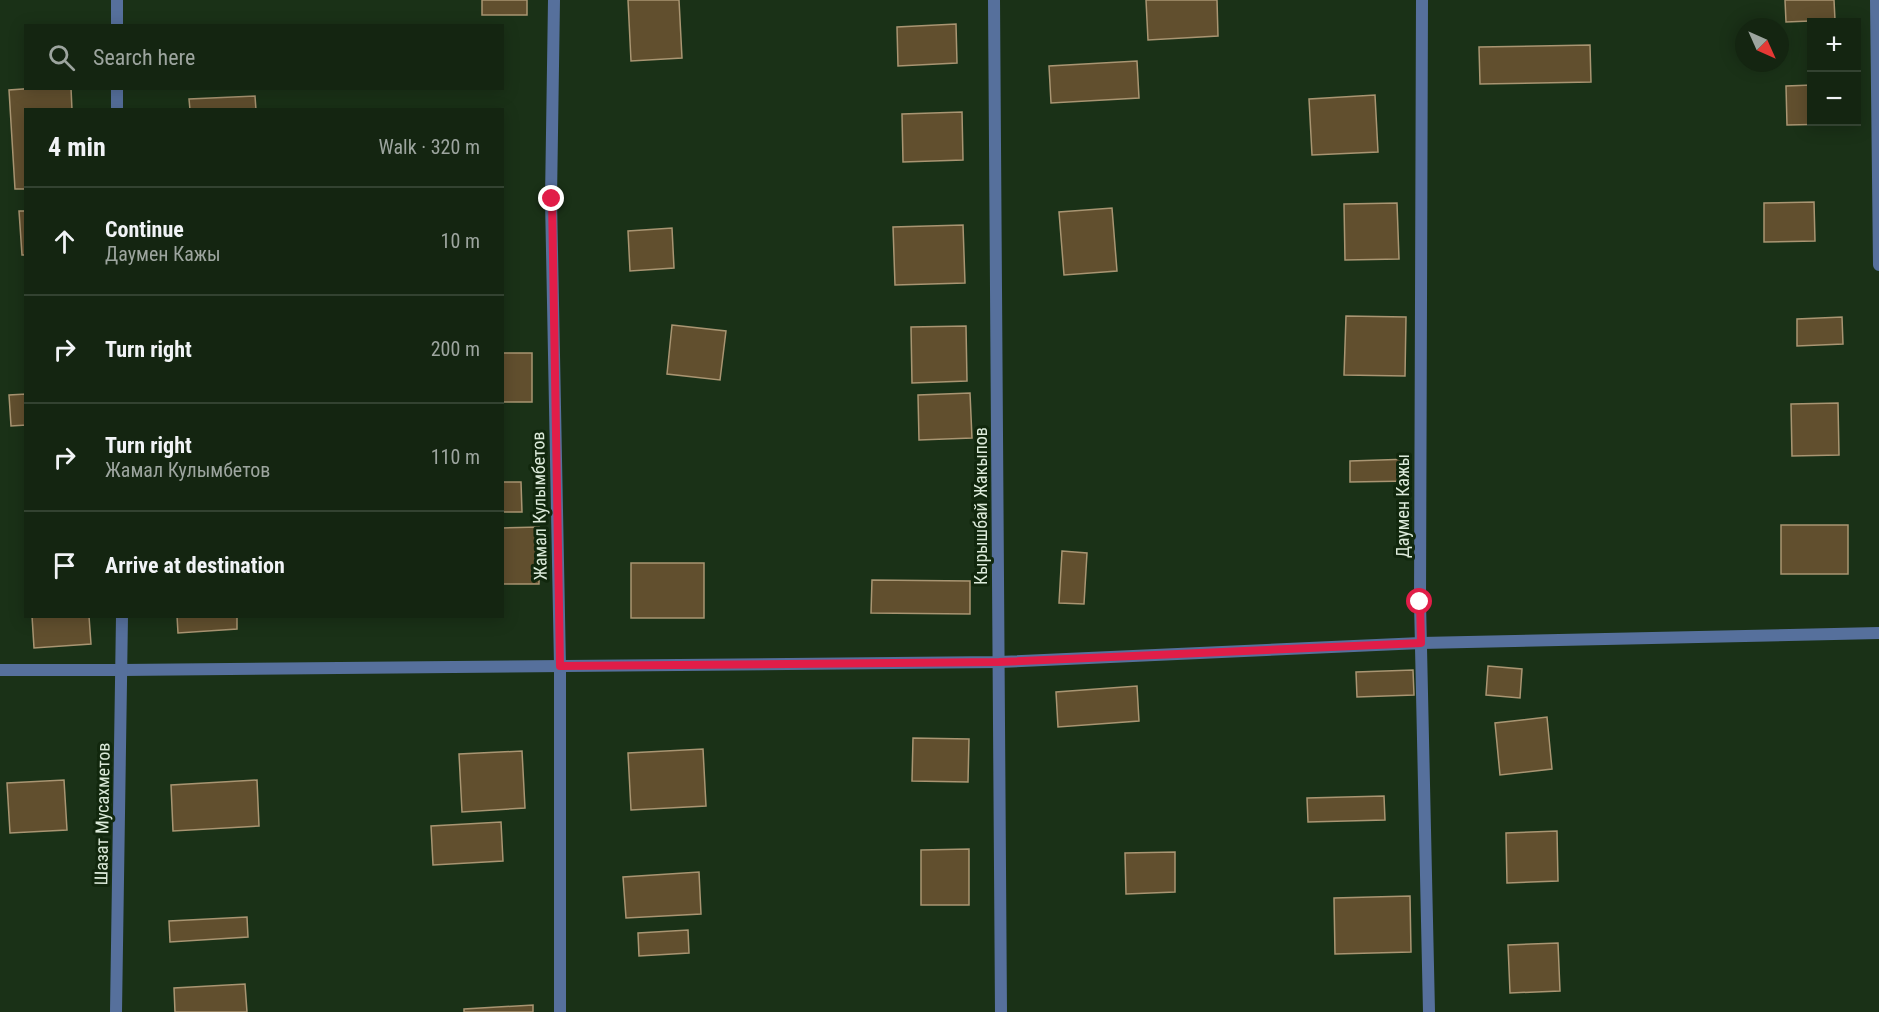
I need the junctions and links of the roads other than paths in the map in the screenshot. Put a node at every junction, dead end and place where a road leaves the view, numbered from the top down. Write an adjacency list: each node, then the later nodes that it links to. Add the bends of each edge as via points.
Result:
1 (117, 0): 6 (street)
2 (554, 0): 14 (street, Жамал Кулымбетов, via 552,199)
3 (994, 0): 13 (street, Кырышбай Жакыпов)
4 (1422, 0): 12 (street, Даумен Кажы)
5 (1876, 0): 9 (street)
6 (117, 24)
7 (117, 90): 8 (street)
8 (117, 108)
9 (1879, 266)
10 (122, 618): 16 (street, Шазат Мусахметов)
11 (1879, 633): 12 (street)
12 (1421, 643): 13 (street); 20 (street, Даумен Кажы)
13 (999, 662): 14 (street); 19 (street, Кырышбай Жакыпов)
14 (560, 666): 16 (street); 18 (street, Жамал Кулымбетов)
15 (0, 670): 16 (street)
16 (122, 670): 17 (street, Шазат Мусахметов)
17 (116, 1012)
18 (560, 1012)
19 (1001, 1012)
20 (1429, 1012)

